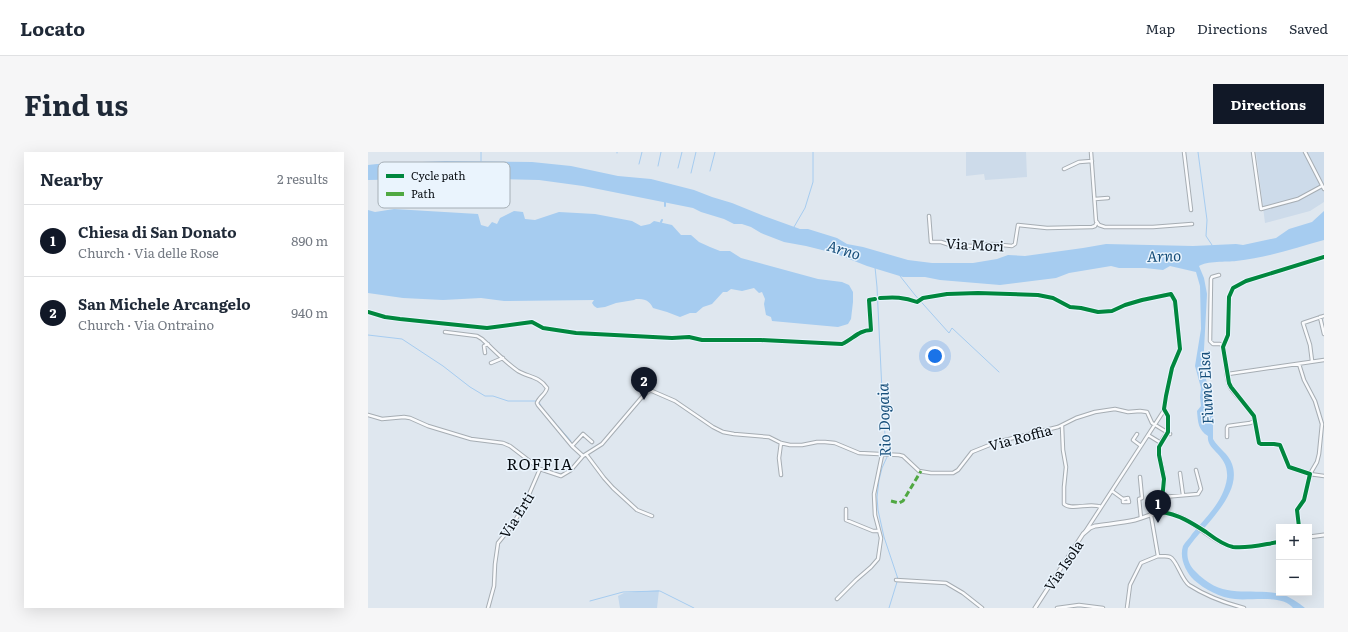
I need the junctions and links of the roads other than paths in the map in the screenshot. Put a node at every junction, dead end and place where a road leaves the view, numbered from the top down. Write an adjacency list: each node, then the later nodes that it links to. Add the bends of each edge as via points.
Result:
1 (1091, 152): 5 (street)
2 (1184, 152): 11 (street)
3 (1253, 152): 7 (street, via 1261,209 1298,199)
4 (1305, 152): 7 (street)
5 (1092, 161): 6 (street, via 1079,162); 10 (street)
6 (1064, 169)
7 (1322, 186): 8 (street)
8 (1324, 189)
9 (1108, 198): 10 (street)
10 (1095, 199): 13 (street)
11 (1191, 210)
12 (929, 216): 13 (street, Via Mori, via 931,242 941,242 950,246 1012,246 1015,244 1018,225 1047,228 1092,227)
13 (1097, 222): 14 (street, via 1105,227)
14 (1192, 224)
15 (1219, 275): 28 (street, via 1211,279 1210,341 1223,346)
16 (1163, 295): 30 (street, Via Isola, via 1171,294 1174,298 1180,349 1172,368 1163,412)
17 (1324, 316): 18 (street)
18 (1320, 317): 20 (street); 25 (street, via 1303,324)
19 (445, 332): 21 (street, via 477,336)
20 (1324, 334)
21 (488, 344): 22 (street, via 484,346); 23 (street)
22 (485, 353)
23 (503, 358): 26 (street); 38 (street, via 518,371 530,375 548,388 537,403)
24 (1324, 360): 25 (street)
25 (1312, 361): 27 (street)
26 (491, 363)
27 (1300, 364): 28 (street); 45 (street, via 1322,424 1319,454)
28 (1228, 374): 34 (street, via 1231,387 1252,412 1255,420 1228,426)
29 (368, 415): 42 (street, via 382,419 410,418 471,439 503,443)
30 (1155, 425): 31 (street, Via Roffia, via 1146,412 1115,409 1076,418); 33 (street, Via Isola); 37 (street, Via Roffia, via 1169,433)
31 (1062, 426): 41 (street, Via Roffia, via 996,442 977,450 953,473 921,472 903,456); 53 (street, via 1066,466 1064,504 1070,507)
32 (1137, 434): 39 (street, via 1133,440)
33 (1148, 435): 37 (street); 39 (street, Via Isola)
34 (1227, 437)
35 (592, 442): 38 (street, via 583,434)
36 (780, 443): 40 (street, Via Roffia, via 769,437 723,432 674,401 649,391 602,444); 41 (street, Via Roffia, via 835,443 859,453); 46 (street)
37 (1161, 443): 51 (street, via 1159,455 1164,476)
38 (572, 446): 40 (street)
39 (1141, 446): 49 (street, Via Isola)
40 (584, 455): 42 (street, via 564,475); 57 (street, via 613,488 637,510)
41 (883, 455): 63 (street, via 874,494)
42 (540, 469): 71 (street, Via Erti, via 524,506 498,543 494,586)
43 (1196, 470): 50 (street, via 1200,492)
44 (1180, 473): 50 (street)
45 (1310, 474): 47 (street); 61 (street, via 1304,500 1297,510)
46 (781, 475)
47 (1324, 476)
48 (1140, 477): 58 (street)
49 (1112, 491): 52 (street); 53 (street, Via Isola)
50 (1183, 495): 51 (street)
51 (1163, 497): 55 (street)
52 (1123, 499)
53 (1101, 507): 59 (street, Via Isola)
54 (846, 509): 63 (street, via 846,520)
55 (1161, 512): 56 (street); 67 (street, via 1175,515 1232,546 1246,547)
56 (1151, 515): 58 (street); 68 (street)
57 (652, 516)
58 (1141, 518): 62 (street)
59 (1094, 519): 60 (street, Via Isola); 62 (street)
60 (1091, 522): 62 (street, Via Isola); 64 (street, Via Isola)
61 (1299, 524)
62 (1094, 526): 64 (street)
63 (878, 531): 70 (street, via 881,538 876,563)
64 (1083, 534): 73 (street, Via Isola)
65 (1324, 535): 66 (street)
66 (1312, 537)
67 (1276, 542)
68 (1158, 556): 76 (street, via 1141,563 1130,585); 77 (street, via 1170,557 1190,585 1217,600)
69 (896, 580): 72 (street, via 946,583)
70 (837, 598)
71 (488, 608)
72 (982, 608)
73 (1034, 608)
74 (1057, 608): 75 (street, via 1079,605)
75 (1103, 608)
76 (1127, 608)
77 (1244, 608)

